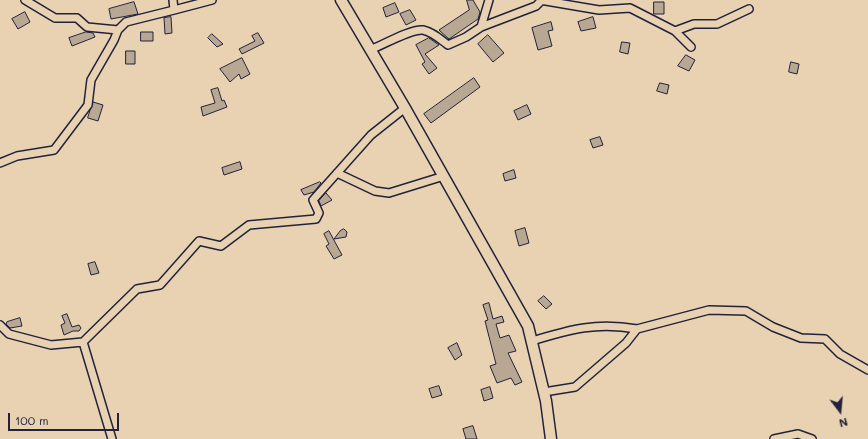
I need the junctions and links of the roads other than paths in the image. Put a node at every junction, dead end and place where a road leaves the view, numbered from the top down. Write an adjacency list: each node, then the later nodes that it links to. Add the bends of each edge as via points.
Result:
1 (25, 0): 10 (street, via 55,18 77,18 87,27)
2 (173, 0): 8 (street)
3 (212, 0): 8 (street)
4 (341, 0): 13 (main road)
5 (490, 0): 9 (street)
6 (541, 0): 9 (street, via 536,6); 11 (street, via 599,10 630,8)
7 (748, 9): 11 (street, via 717,24 694,24)
8 (174, 10): 10 (street, via 126,22)
9 (482, 27): 13 (street, via 448,44 432,33 422,30 406,34)
10 (118, 30): 15 (street, via 91,80 88,105 54,150 17,156)
11 (675, 31): 12 (street)
12 (691, 47)
13 (370, 50): 14 (main road)
14 (405, 108): 16 (street, via 371,135); 17 (main road)
15 (0, 163)
16 (337, 174): 17 (street, via 375,192 389,193); 21 (street, via 313,200 319,213 316,220 249,225 221,246 199,241 160,285 137,289)
17 (444, 176): 20 (main road, via 528,326)
18 (0, 325): 21 (street, via 9,334 51,345)
19 (637, 330): 20 (street, via 613,325 578,328); 22 (street, via 709,310 746,311 800,338 826,339 840,354); 23 (street, via 626,343 575,387)
20 (532, 341): 23 (main road)
21 (83, 342): 24 (street)
22 (868, 370)
23 (544, 392): 25 (main road)
24 (112, 439)
25 (550, 439)
26 (774, 439): 27 (street, via 798,434)
27 (812, 439)

